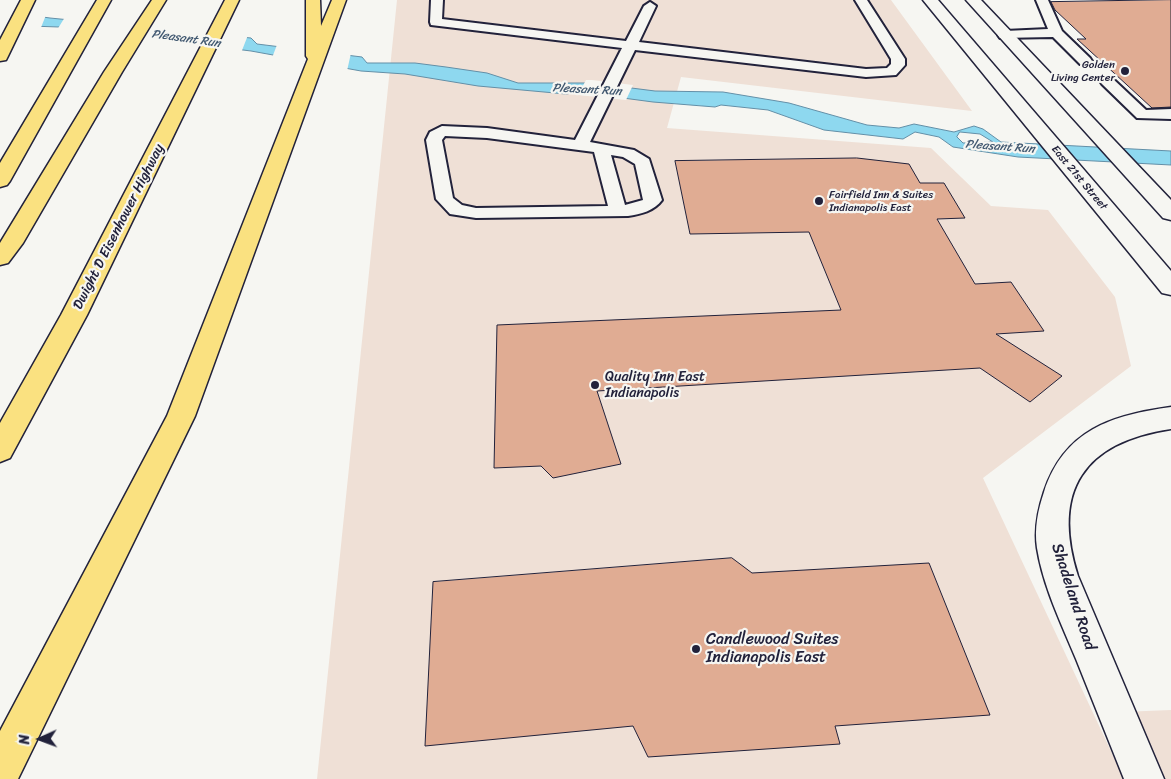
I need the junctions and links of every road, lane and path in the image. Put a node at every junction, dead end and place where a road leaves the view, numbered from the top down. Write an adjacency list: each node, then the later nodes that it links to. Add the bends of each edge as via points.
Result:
1 (28, 0): 16 (highway)
2 (104, 0): 23 (highway)
3 (159, 0): 26 (highway)
4 (313, 0): 18 (highway)
5 (339, 0): 18 (highway)
6 (437, 0): 15 (lane, via 436,22)
7 (862, 0): 15 (lane, via 898,60 898,65 891,72 866,73)
8 (930, 0): 27 (main road, East 21st Street)
9 (973, 0): 14 (main road)
10 (1042, 0): 13 (lane)
11 (230, 4): 29 (highway, Dwight D Eisenhower Highway, via 70,323)
12 (647, 12): 15 (lane)
13 (1056, 33): 14 (lane); 17 (lane)
14 (1005, 35): 25 (main road)
15 (631, 46): 21 (lane)
16 (1, 55)
17 (1085, 61)
18 (314, 63): 30 (highway, via 181,416)
19 (1107, 82): 20 (lane, via 1142,115)
20 (1171, 114)
21 (580, 145): 22 (lane); 24 (lane, via 466,131 442,131 434,140 445,199 456,210 476,214)
22 (601, 148): 24 (lane); 24 (lane, via 628,153 643,162 653,200 635,211)
23 (0, 181)
24 (618, 212)
25 (1171, 213)
26 (0, 258)
27 (1171, 287)
28 (1171, 418): 31 (main road, Shadeland Road, via 1126,426 1089,445 1070,463 1062,478 1051,524 1054,550 1070,599)
29 (0, 450)
30 (0, 772)
31 (1144, 779)

